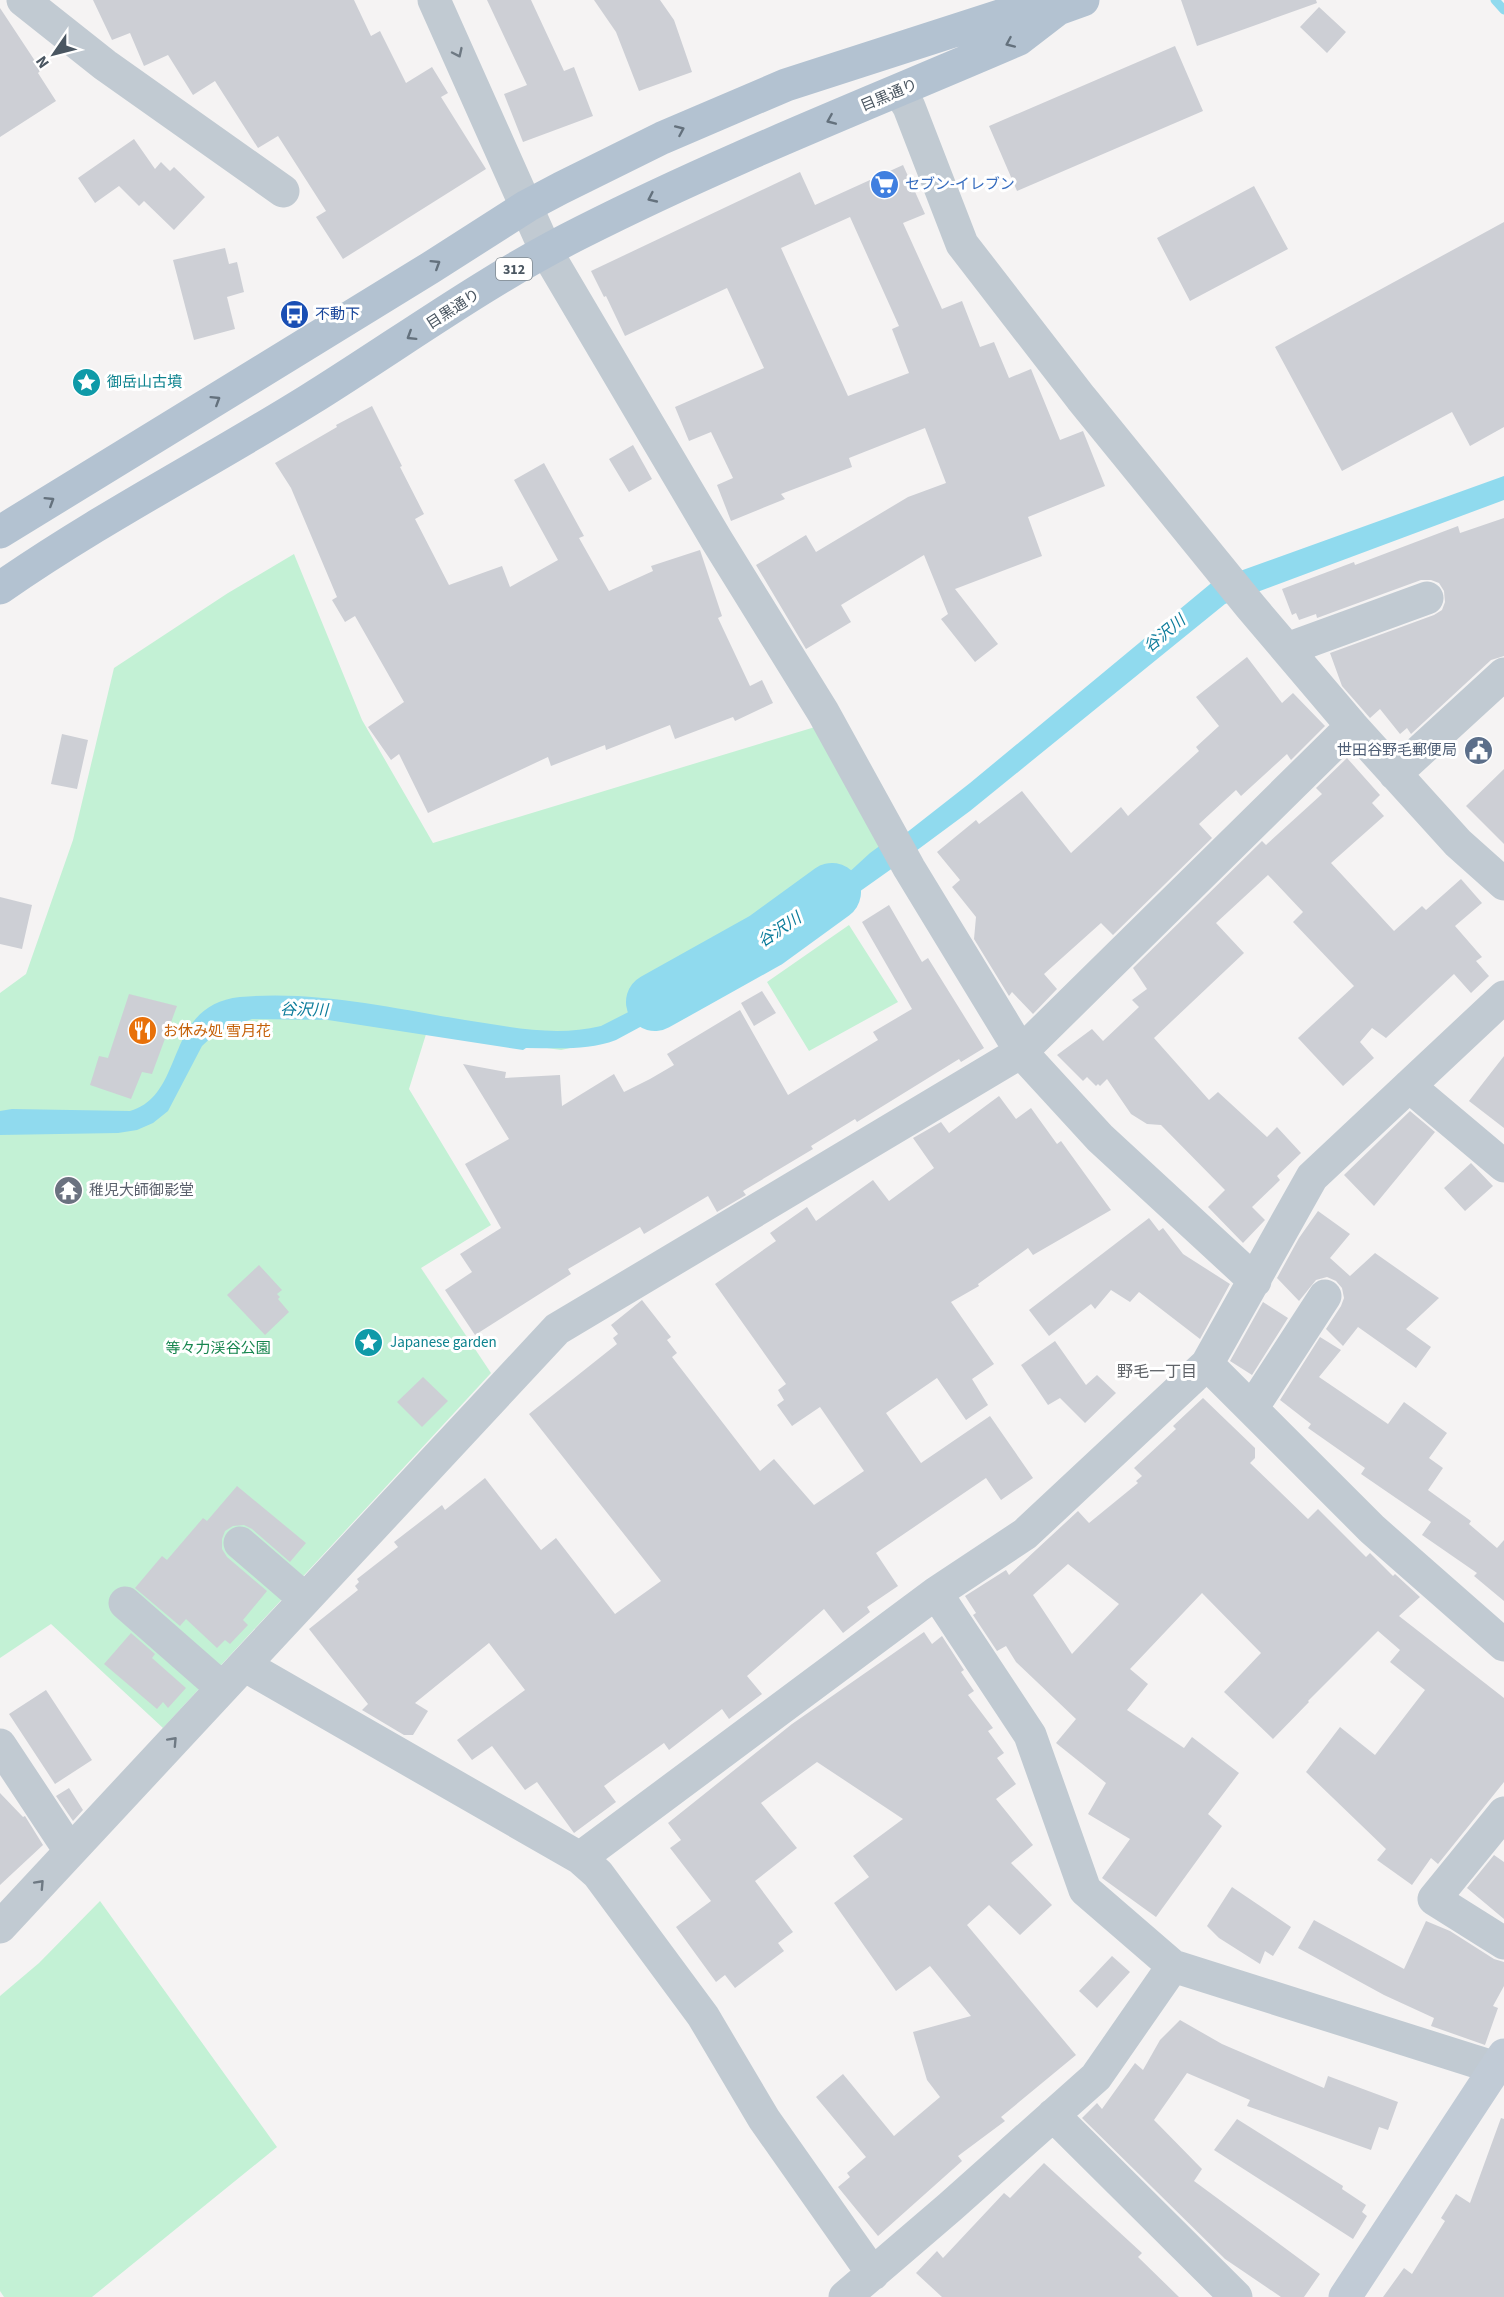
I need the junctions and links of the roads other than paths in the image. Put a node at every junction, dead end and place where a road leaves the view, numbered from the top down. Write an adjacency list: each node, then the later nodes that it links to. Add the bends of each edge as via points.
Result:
1 (9, 0): 4 (street)
2 (23, 0): 8 (street, via 105,65)
3 (434, 0): 9 (street, one-way to 9)
4 (0, 4)
5 (1070, 5): 6 (main road, 目黒通り / 312); 7 (main road, 目黒通り / 312, one-way to 7, via 1019,39)
6 (1008, 6): 9 (main road, 目黒通り / 312, one-way to 6, via 662,138 786,85)
7 (899, 91): 10 (main road, 目黒通り / 312, one-way to 10, via 654,197); 14 (street, via 909,107 962,244)
8 (283, 191)
9 (527, 206): 10 (street); 11 (main road, 目黒通り / 312, one-way to 9)
10 (546, 251): 12 (main road, 目黒通り / 312, one-way to 12, via 307,402 47,555); 20 (street, via 823,712 896,845)
11 (0, 532)
12 (0, 588)
13 (1427, 598): 14 (street)
14 (1287, 649): 16 (street)
15 (1504, 674): 17 (street)
16 (1352, 726): 17 (street); 20 (street)
17 (1395, 774): 18 (street, via 1458,843)
18 (1504, 884)
19 (1504, 997): 21 (street)
20 (1021, 1052): 23 (street, via 1101,1137); 29 (street, via 557,1329)
21 (1409, 1086): 22 (street); 23 (street, via 1312,1177)
22 (1504, 1166)
23 (1255, 1281): 25 (street)
24 (1325, 1296): 26 (street)
25 (1207, 1364): 26 (street); 28 (street, via 1025,1534)
26 (1250, 1407): 31 (street, via 1372,1529)
27 (240, 1543): 29 (street)
28 (936, 1593): 36 (street); 39 (street, via 1030,1735 1085,1890)
29 (305, 1599): 32 (street)
30 (125, 1603): 32 (street)
31 (1504, 1645)
32 (233, 1677): 35 (street, one-way to 32); 36 (street)
33 (0, 1745): 35 (street)
34 (1504, 1813): 38 (street, via 1434,1899)
35 (70, 1851): 37 (street, one-way to 35)
36 (579, 1858): 42 (street, via 598,1874 703,2016 764,2119)
37 (0, 1927)
38 (1504, 1943)
39 (1173, 1966): 40 (street); 41 (street, via 1096,2077)
40 (1502, 2059): 45 (street)
41 (1053, 2115): 42 (street); 44 (street)
42 (873, 2274): 43 (street)
43 (845, 2297)
44 (1236, 2297)
45 (1345, 2297)

